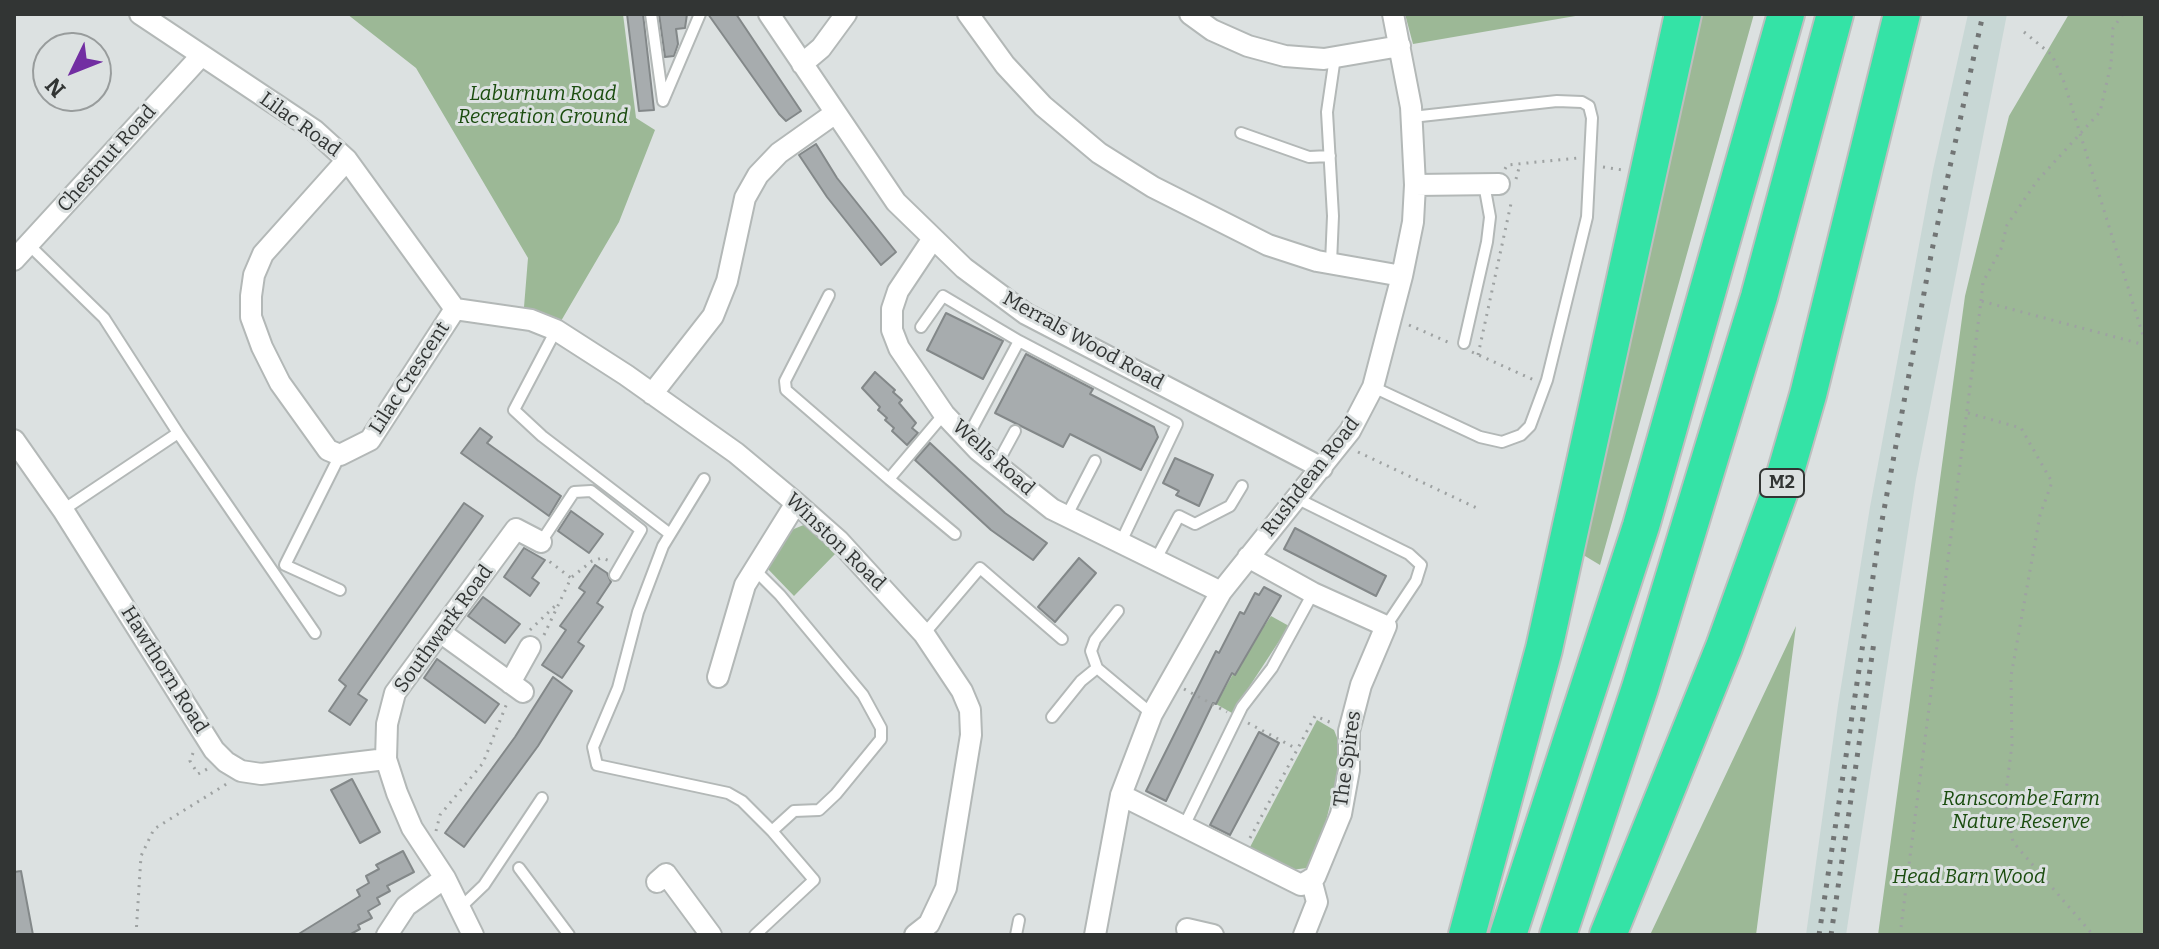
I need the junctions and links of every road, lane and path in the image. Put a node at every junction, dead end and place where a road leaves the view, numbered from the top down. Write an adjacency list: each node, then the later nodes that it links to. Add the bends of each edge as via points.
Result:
1 (140, 14): 16 (street, Lilac Road)
2 (651, 14): 13 (lane, via 663,101)
3 (769, 14): 18 (street, Merrals Wood Road)
4 (846, 14): 18 (street)
5 (968, 14): 32 (street, via 1043,106 1099,153 1207,217 1268,245)
6 (1190, 14): 17 (street, via 1248,46 1285,56)
7 (1393, 14): 15 (street, Rushdean Road)
8 (1683, 14): 120 (highway, via 1544,649)
9 (1786, 14): 121 (highway, via 1641,526)
10 (1835, 14): 122 (highway, via 1754,311 1640,688)
11 (1902, 14): 123 (highway, M2, via 1781,488 1729,634)
12 (2123, 14): 22 (path, via 2113,28 2100,112)
13 (699, 15)
14 (2024, 32): 22 (path, via 2052,55)
15 (1400, 46): 17 (street); 20 (street, Rushdean Road)
16 (200, 57): 25 (street, Lilac Road, via 314,130); 30 (street, Chestnut Road)
17 (1335, 57): 23 (lane, via 1327,112)
18 (802, 64): 19 (street, Merrals Wood Road)
19 (834, 114): 29 (street, Merrals Wood Road, via 896,202); 44 (street, via 776,155 758,175 745,198 727,281 713,316)
20 (1412, 117): 24 (lane, via 1582,102 1592,118); 28 (street, Rushdean Road)
21 (1241, 133): 23 (lane, via 1309,157)
22 (2081, 136): 35 (path, via 2037,181 2007,225 1983,282); 41 (path)
23 (1330, 156): 32 (lane)
24 (1591, 157): 26 (path); 43 (lane, via 1587,217 1547,380 1530,426 1511,440 1480,437)
25 (347, 160): 36 (street, Lilac Road); 52 (street, via 263,254 251,296 251,317 280,383 328,450)
26 (1520, 164): 27 (path, via 1507,165); 42 (path)
27 (1492, 184): 28 (street); 40 (lane, via 1487,242)
28 (1415, 185): 33 (street, Rushdean Road)
29 (932, 240): 46 (street, Wells Road, via 898,291 892,330); 55 (street, Merrals Wood Road, via 1026,314)
30 (29, 245): 31 (street, Chestnut Road); 48 (lane, via 110,326)
31 (14, 260)
32 (1331, 263): 33 (street)
33 (1402, 276): 43 (street, Rushdean Road)
34 (829, 295): 57 (lane, via 785,381 786,390)
35 (1981, 301): 41 (path); 45 (path)
36 (455, 309): 38 (street, Winston Road, via 531,320); 52 (street, Lilac Crescent, via 370,440)
37 (921, 327): 39 (lane, via 943,296)
38 (556, 330): 44 (street, Winston Road); 64 (lane, via 514,410)
39 (1019, 341): 49 (lane); 67 (lane, via 1177,424)
40 (1464, 343)
41 (2145, 344)
42 (1478, 355)
43 (1373, 387): 51 (street, Rushdean Road)
44 (652, 394): 60 (street, Winston Road)
45 (1968, 413): 124 (path); 125 (path, via 2021,428 2052,482 2040,515 2011,676 2012,745 2005,799 2013,842)
46 (944, 414): 49 (street, Wells Road); 57 (lane)
47 (1015, 431): 54 (lane)
48 (178, 433): 61 (lane); 80 (lane)
49 (967, 438): 54 (street, Wells Road)
50 (14, 440): 61 (street, Hawthorn Road)
51 (1340, 444): 55 (street, Rushdean Road); 62 (path)
52 (340, 455): 73 (lane, via 285,565)
53 (1095, 461): 63 (lane)
54 (996, 466): 63 (street, Wells Road)
55 (1322, 468): 59 (street, Rushdean Road)
56 (704, 479): 64 (lane)
57 (889, 479): 65 (lane)
58 (1242, 486): 69 (lane, via 1230,506 1195,524 1179,516)
59 (1296, 498): 68 (street, Rushdean Road); 78 (lane, via 1409,554 1421,565)
60 (796, 503): 70 (street); 81 (street, Winston Road, via 839,541)
61 (63, 510): 91 (street, Hawthorn Road, via 226,762 261,774)
62 (1481, 510)
63 (1066, 517): 67 (street, Wells Road)
64 (670, 534): 100 (lane, via 593,747 597,765 728,793)
65 (955, 534)
66 (541, 542): 71 (lane, via 574,492 591,491 641,530); 72 (path, via 537,552); 79 (street, Southwark Road, via 516,529)
67 (1120, 544): 69 (street, Wells Road)
68 (1248, 557): 74 (street, Rushdean Road); 75 (street)
69 (1155, 561): 74 (street, Wells Road)
70 (753, 568): 85 (street); 100 (lane, via 863,695 881,728 881,739 836,794 819,810 794,811)
71 (618, 570): 72 (path, via 602,558)
72 (571, 578): 76 (path)
73 (340, 590)
74 (1221, 592): 87 (street, Rushdean Road)
75 (1313, 593): 78 (street); 99 (lane, via 1272,668 1242,707)
76 (556, 605): 83 (path, via 522,640); 83 (path, via 537,653)
77 (1118, 611): 84 (lane, via 1095,640 1091,651)
78 (1386, 626): 89 (street, The Spires)
79 (440, 632): 86 (street); 91 (street, Southwark Road, via 395,693)
80 (315, 633)
81 (924, 634): 82 (lane, via 980,568); 109 (street, Winston Road, via 962,691 970,710 971,735 946,888)
82 (1062, 639)
83 (530, 647): 86 (street)
84 (1097, 668): 87 (lane); 88 (lane)
85 (718, 677)
86 (516, 688): 98 (path, via 483,763)
87 (1152, 714): 96 (street, Rushdean Road)
88 (1052, 717)
89 (1349, 731): 101 (path, via 1315,716); 104 (street, The Spires, via 1341,814)
90 (194, 746): 92 (path, via 190,761 197,773)
91 (386, 759): 103 (street, Southwark Road, via 412,828)
92 (216, 769)
93 (224, 776): 94 (path)
94 (231, 780): 95 (path); 110 (path, via 154,829 141,856)
95 (237, 782)
96 (1121, 795): 99 (street); 117 (street, Rushdean Road)
97 (542, 798): 106 (lane, via 484,885)
98 (440, 815)
99 (1184, 826): 101 (street)
100 (772, 831): 115 (lane, via 814,880)
101 (1241, 855): 104 (street, via 1301,885)
102 (519, 868): 113 (lane)
103 (445, 878): 106 (street, Southwark Road); 111 (street, via 406,906)
104 (1311, 879): 119 (street, via 1317,902)
105 (657, 882): 114 (street, via 666,874)
106 (461, 907): 112 (street, Southwark Road)
107 (1019, 920): 116 (lane)
108 (1187, 929): 118 (street)
109 (926, 930)
110 (136, 935)
111 (387, 935)
112 (473, 935)
113 (569, 935)
114 (711, 935)
115 (755, 935)
116 (1016, 935)
117 (1095, 935)
118 (1213, 935)
119 (1304, 935)
120 (1467, 935)
121 (1508, 935)
122 (1558, 935)
123 (1608, 935)
124 (1900, 935)
125 (2093, 935)

